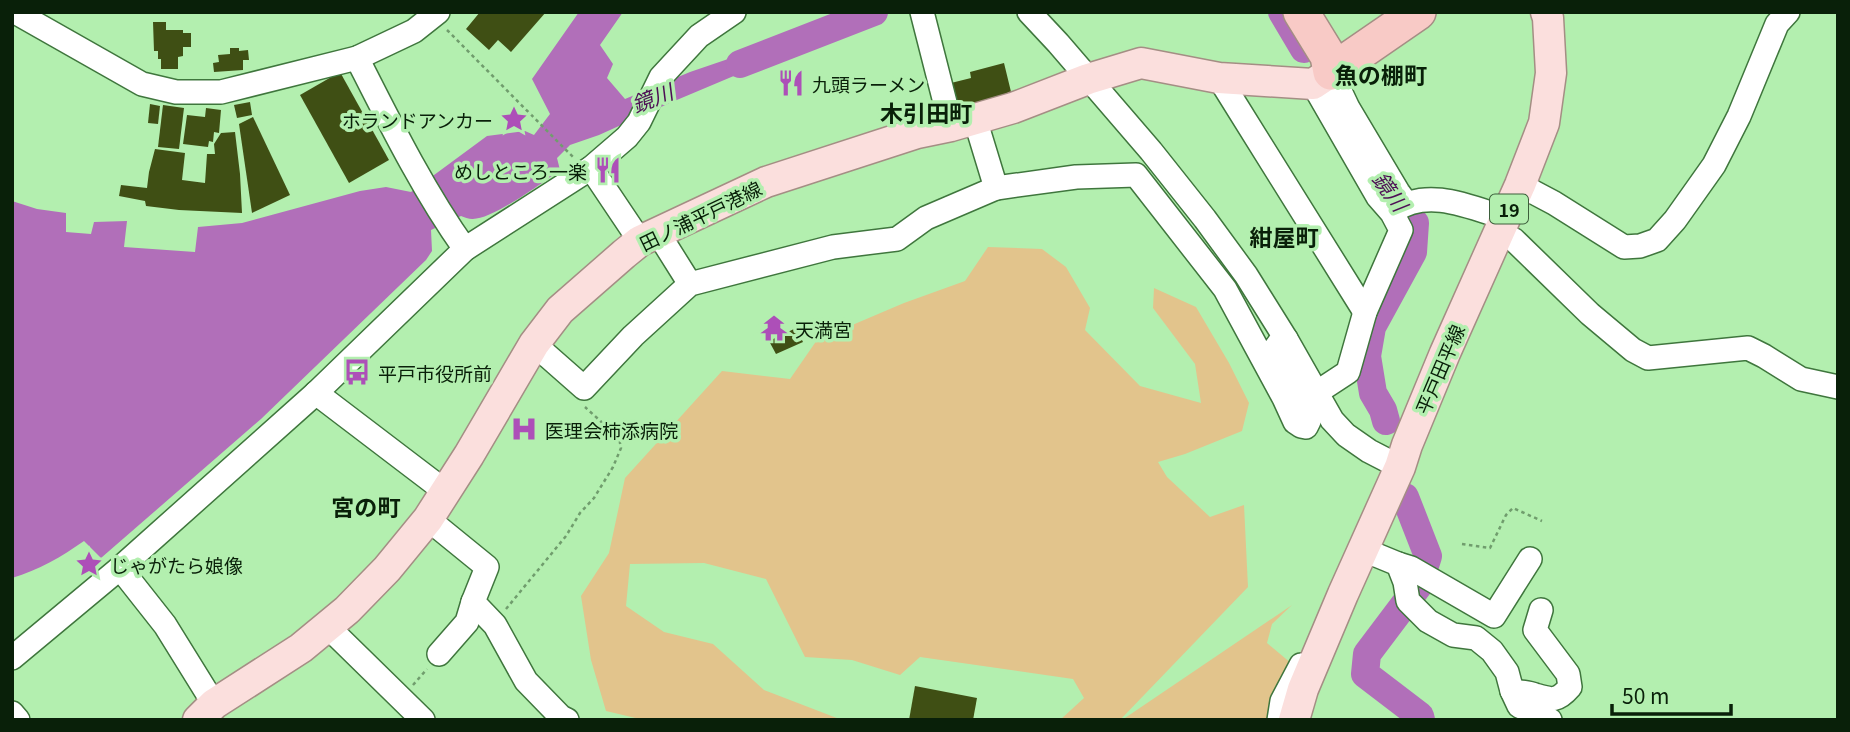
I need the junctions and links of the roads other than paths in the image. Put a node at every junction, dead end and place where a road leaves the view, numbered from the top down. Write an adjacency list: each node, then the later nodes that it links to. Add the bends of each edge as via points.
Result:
1 (15, 12): 10 (street, via 142,84 176,92 221,92)
2 (734, 12): 15 (street, via 699,36 661,77 627,136)
3 (922, 12): 14 (street)
4 (1029, 12): 13 (street)
5 (1301, 12): 12 (highway, via 1328,56)
6 (1418, 12): 12 (highway)
7 (1546, 12): 16 (main road, 平戸田平線 / 19, via 1550,85 1544,123)
8 (1788, 12): 16 (street, via 1777,24 1714,165 1657,240 1624,247)
9 (435, 13): 10 (street, via 414,31)
10 (357, 58): 21 (street, via 446,223)
11 (1219, 78): 12 (main road, 田ノ浦平戸港線); 13 (main road, 田ノ浦平戸港線, via 1141,63); 23 (street)
12 (1322, 78): 18 (street, via 1348,108 1398,192)
13 (1088, 79): 14 (main road, 田ノ浦平戸港線); 24 (street, via 1205,219)
14 (963, 122): 17 (street); 20 (main road, 田ノ浦平戸港線, via 766,182)
15 (583, 164): 20 (street); 21 (street)
16 (1520, 185): 19 (main road, 平戸田平線 / 19)
17 (996, 188): 22 (street, via 926,218 897,239 833,247); 24 (street, via 1076,177 1136,175 1224,289 1295,422 1306,427 1308,421 1273,350)
18 (1398, 209): 19 (street, via 1444,199); 23 (street, via 1401,230)
19 (1502, 225): 26 (street, via 1590,314 1648,358 1748,348 1801,379); 29 (main road, 平戸田平線 / 19)
20 (649, 237): 22 (street); 25 (main road, 田ノ浦平戸港線, via 560,310)
21 (465, 249): 27 (street)
22 (690, 284): 25 (street, via 584,388)
23 (1365, 312): 28 (street, via 1348,372)
24 (1286, 339): 28 (street)
25 (534, 344): 30 (main road, 田ノ浦平戸港線)
26 (1838, 387)
27 (316, 393): 30 (street); 34 (street)
28 (1316, 393): 29 (street, via 1346,435)
29 (1400, 467): 32 (main road, 平戸田平線 / 19)
30 (446, 492): 31 (main road, 田ノ浦平戸港線)
31 (428, 519): 36 (street, via 487,567); 38 (main road, 田ノ浦平戸港線, via 387,569)
32 (1364, 550): 35 (street); 39 (main road, 平戸田平線 / 19)
33 (1530, 559): 35 (street, via 1494,616)
34 (120, 568): 41 (street); 43 (street, via 165,625)
35 (1410, 579): 42 (street, via 1428,621 1453,635 1476,638 1492,651 1507,672)
36 (473, 602): 40 (street, via 467,622); 47 (street, via 496,628 526,681)
37 (1541, 610): 42 (street, via 1535,630 1567,674 1570,687 1562,696 1548,700)
38 (327, 626): 43 (main road, 田ノ浦平戸港線); 46 (street)
39 (1320, 651): 48 (street, via 1305,657 1282,701); 49 (main road, 平戸田平線 / 19)
40 (439, 654)
41 (12, 658)
42 (1512, 691): 50 (street, via 1519,706)
43 (206, 712)
44 (12, 713): 45 (street)
45 (18, 720)
46 (423, 720)
47 (567, 720)
48 (1279, 720)
49 (1294, 720)
50 (1550, 720)

